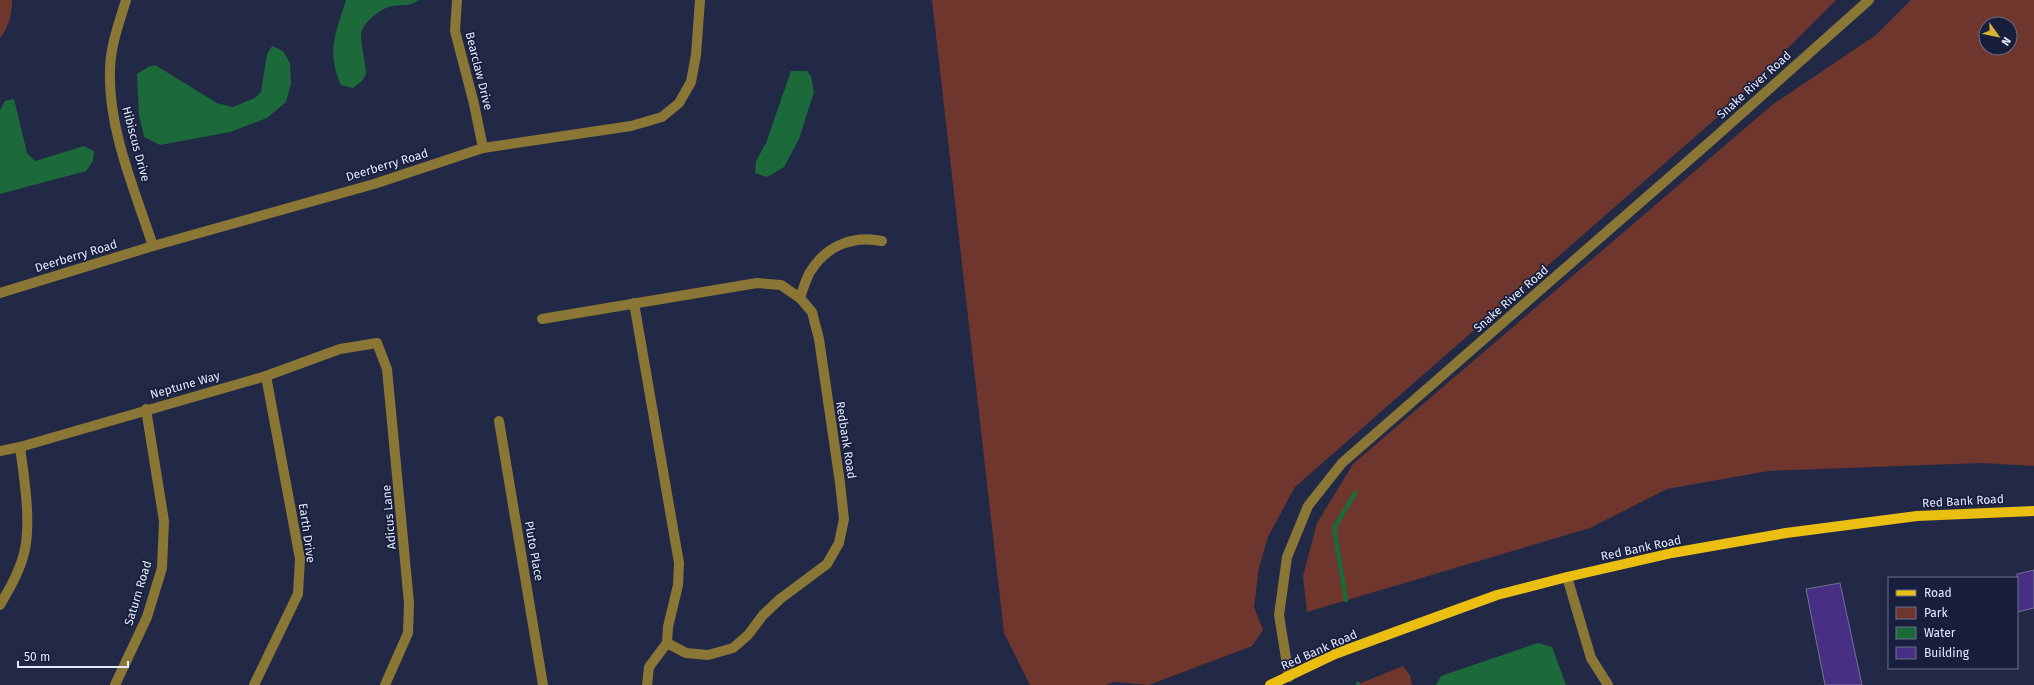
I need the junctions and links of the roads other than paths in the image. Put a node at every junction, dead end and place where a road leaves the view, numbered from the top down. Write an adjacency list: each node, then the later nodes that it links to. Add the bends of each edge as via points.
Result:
1 (126, 0): 7 (street, Hibiscus Drive, via 115,37 110,71 113,115)
2 (457, 0): 5 (street, Bearclaw Drive, via 455,31)
3 (700, 0): 5 (street, Deerberry Road, via 696,55 691,82 679,103 662,117 631,126)
4 (1869, 0): 22 (street, Snake River Road, via 1342,463 1308,506 1287,557 1279,615)
5 (483, 148): 7 (street, Deerberry Road, via 374,184)
6 (882, 242): 9 (street, via 867,238 844,243 824,254 810,273)
7 (153, 246): 8 (street, Deerberry Road)
8 (0, 293)
9 (800, 298): 10 (street, Redbank Road, via 781,285 757,283); 21 (street, Redbank Road, via 812,312 819,339 844,519 839,543 827,564 762,615 748,635 733,648 708,655 686,653)
10 (634, 303): 11 (street, Redbank Road); 21 (street, via 679,563 678,585 668,626)
11 (542, 319)
12 (377, 343): 13 (street, Neptune Way, via 340,349); 25 (street, Adicus Lane, via 387,369 409,603 408,634)
13 (266, 376): 14 (street, Neptune Way); 24 (street, Earth Drive, via 300,559 298,594)
14 (146, 409): 16 (street, Neptune Way); 23 (street, Saturn Road, via 164,521 162,568 147,617)
15 (499, 421): 26 (street, Pluto Place)
16 (20, 447): 17 (street, Neptune Way); 20 (street, via 27,500 25,548 12,584)
17 (0, 451)
18 (2034, 511): 19 (main road, Red Bank Road, via 1917,516 1786,533)
19 (1567, 577): 22 (main road, Red Bank Road, via 1497,595 1335,654); 29 (street, via 1591,658)
20 (0, 606)
21 (667, 643): 27 (street, via 649,667)
22 (1289, 677): 28 (main road, Red Bank Road)
23 (115, 685)
24 (254, 685)
25 (385, 685)
26 (543, 685)
27 (647, 685)
28 (1270, 685)
29 (1608, 685)

